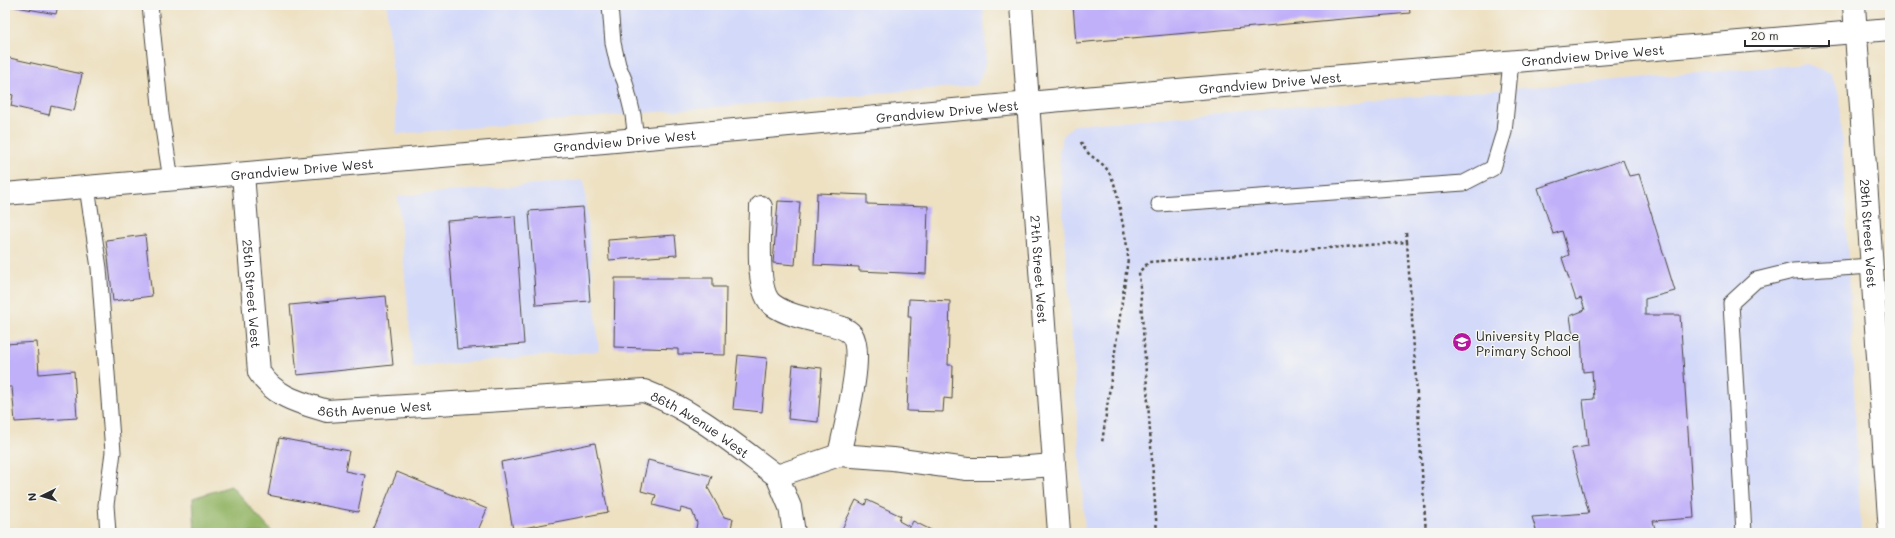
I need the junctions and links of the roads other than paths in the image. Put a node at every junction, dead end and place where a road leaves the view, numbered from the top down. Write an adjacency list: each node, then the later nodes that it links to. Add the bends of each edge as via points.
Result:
1 (150, 5): 11 (lane, via 160,116)
2 (610, 5): 9 (lane, via 613,43 625,82)
3 (1021, 5): 8 (street, 27th Street West)
4 (1854, 5): 6 (street, 29th Street West)
5 (1890, 29): 6 (street, Grandview Drive West)
6 (1856, 32): 7 (street, Grandview Drive West); 16 (street, 29th Street West)
7 (1511, 62): 8 (street, Grandview Drive West); 14 (lane, via 1504,132 1493,168 1464,184)
8 (1028, 103): 9 (street, Grandview Drive West); 19 (street, 27th Street West)
9 (636, 139): 10 (street, Grandview Drive West)
10 (243, 174): 11 (street, Grandview Drive West); 17 (street, 25th Street West, via 260,372 273,388)
11 (171, 180): 12 (street, Grandview Drive West)
12 (88, 187): 13 (street, Grandview Drive West); 21 (lane, via 99,268 113,452 106,505)
13 (5, 194)
14 (1160, 204)
15 (761, 207): 18 (street, via 760,274 765,296 772,304 795,315 840,327 852,335 856,366)
16 (1872, 266): 24 (lane, via 1793,271 1756,280 1731,303); 25 (street, 29th Street West)
17 (290, 400): 20 (street, 86th Avenue West, via 327,411 644,391 694,415)
18 (839, 455): 19 (street, via 967,469); 20 (street)
19 (1054, 465): 23 (street, 27th Street West)
20 (778, 476): 22 (street, via 790,507)
21 (108, 533)
22 (794, 533)
23 (1059, 533)
24 (1744, 533)
25 (1890, 533)

